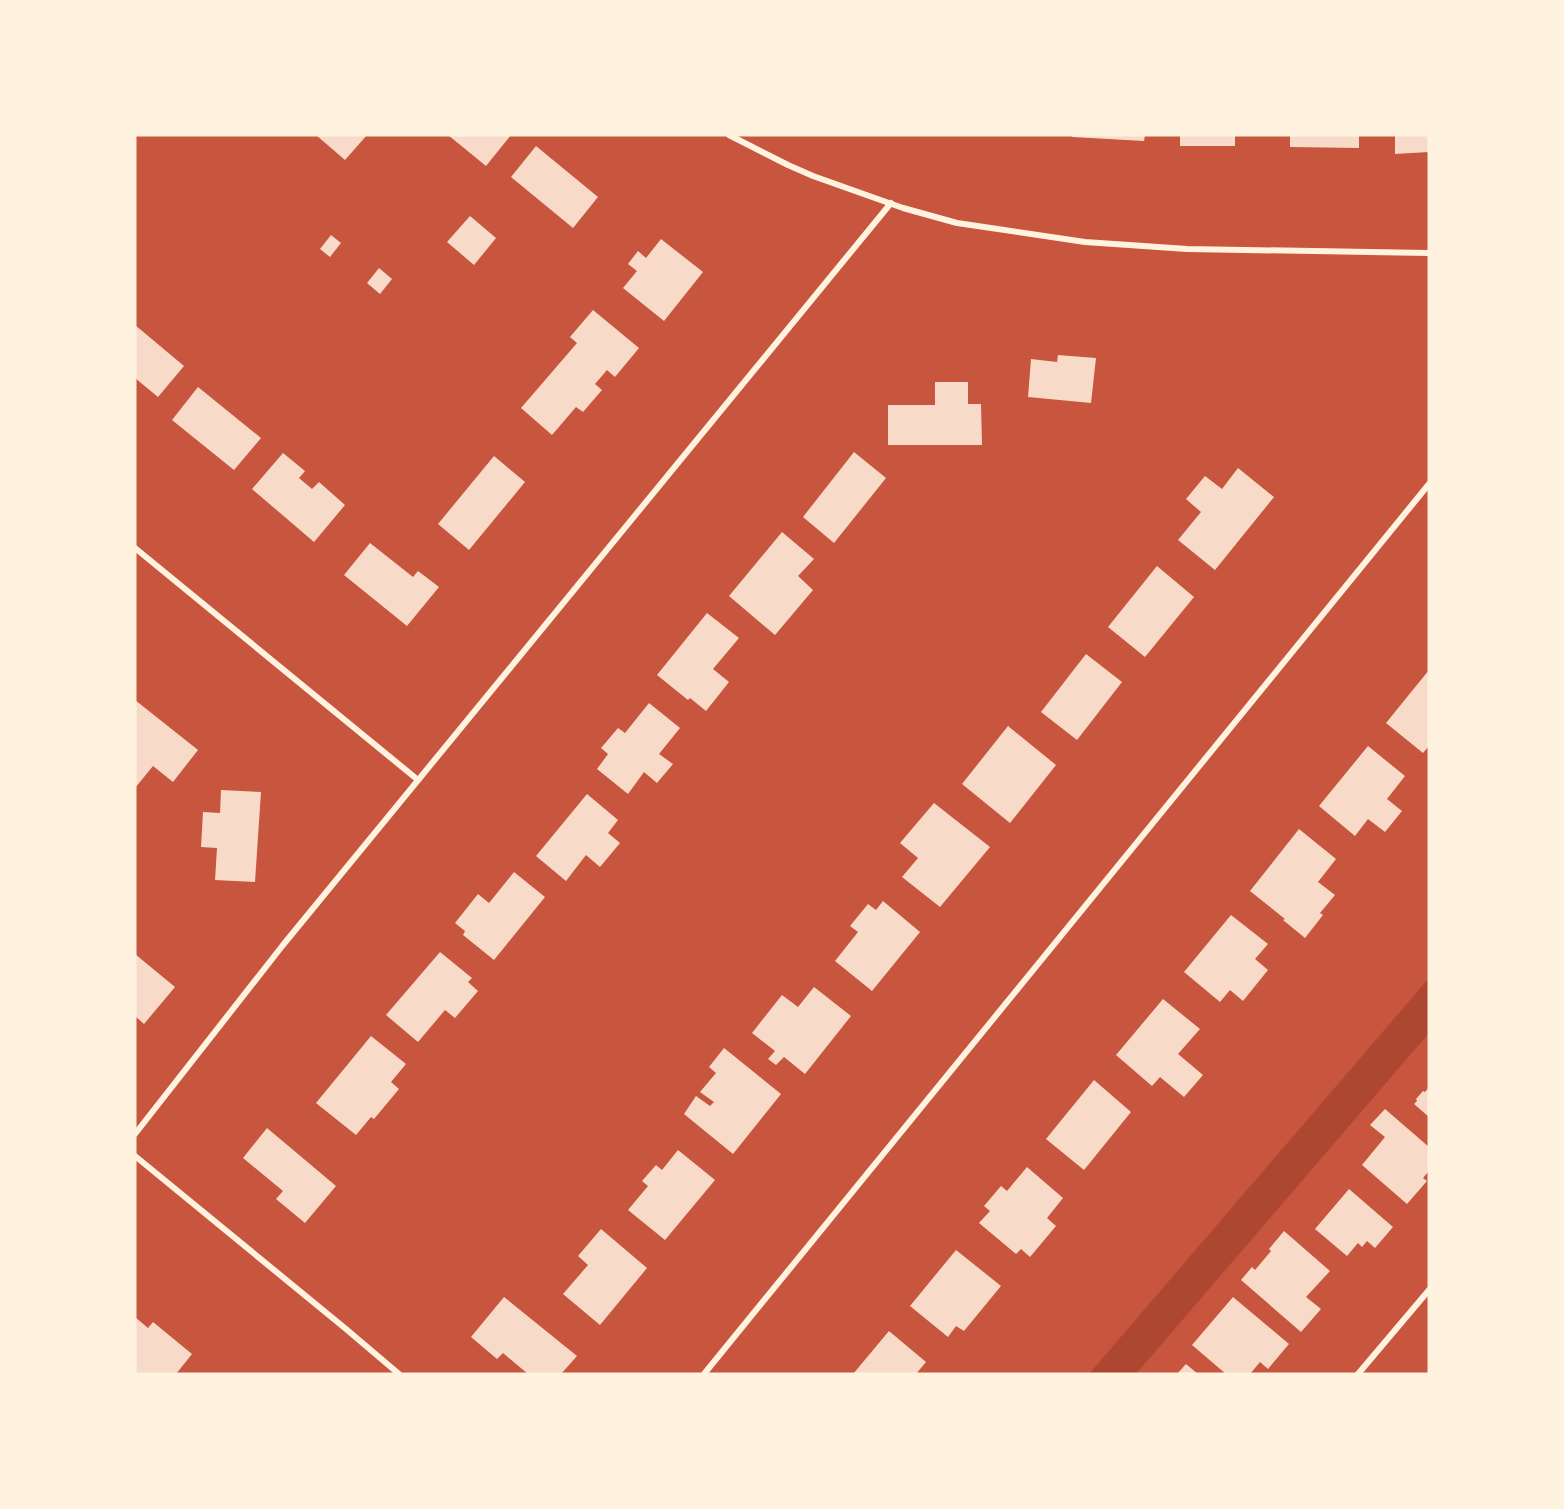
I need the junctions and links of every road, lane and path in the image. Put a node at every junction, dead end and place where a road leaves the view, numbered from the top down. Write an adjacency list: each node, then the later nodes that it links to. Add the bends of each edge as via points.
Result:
1 (729, 135): 2 (street, via 813,176)
2 (891, 203): 3 (street, via 957,223 1096,243 1187,249); 6 (street)
3 (1429, 253)
4 (1429, 484): 11 (street)
5 (135, 548): 6 (street)
6 (418, 780): 7 (street)
7 (135, 1134)
8 (135, 1156): 10 (street)
9 (1429, 1290): 12 (street)
10 (399, 1374)
11 (704, 1374)
12 (1358, 1374)

